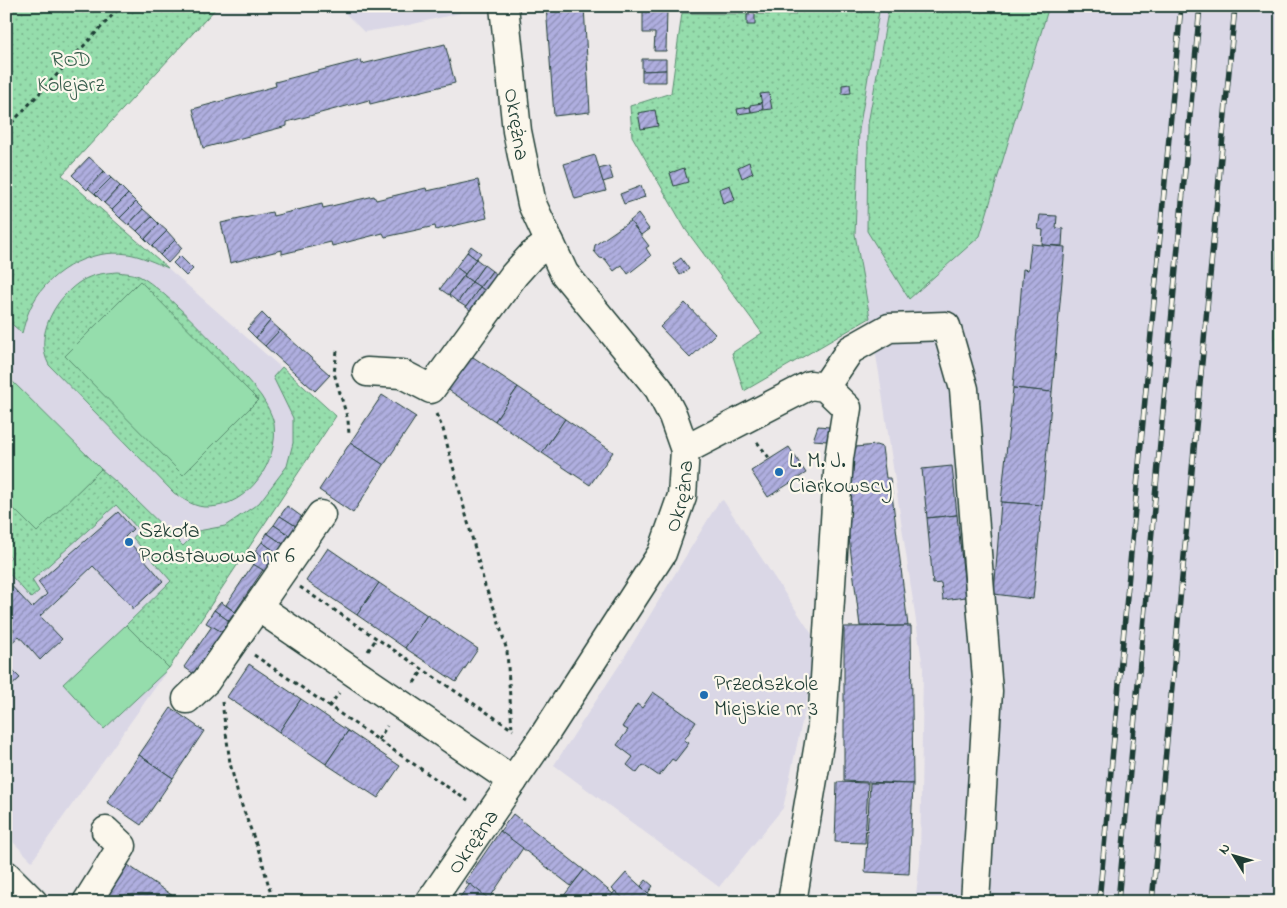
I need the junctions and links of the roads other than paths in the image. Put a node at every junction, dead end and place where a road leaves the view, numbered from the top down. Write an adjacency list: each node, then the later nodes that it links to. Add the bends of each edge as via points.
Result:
1 (504, 6): 2 (street, Okrężna, via 517,131 532,204)
2 (550, 242): 3 (street, via 531,256 514,275 431,389 402,374); 5 (street, Okrężna, via 564,273 659,389)
3 (367, 372)
4 (825, 387): 5 (street, via 810,385); 15 (street, via 847,408 839,458 822,726); 16 (street, via 850,350 889,328 946,326 964,389 988,691)
5 (685, 450): 9 (street, Okrężna, via 682,496 662,553)
6 (321, 515): 7 (street)
7 (258, 607): 8 (street, via 244,653); 9 (street)
8 (186, 699)
9 (513, 781): 14 (street, Okrężna)
10 (106, 831): 13 (street, via 122,846)
11 (6, 875): 12 (street)
12 (33, 902)
13 (87, 902)
14 (430, 902)
15 (792, 902)
16 (975, 902)

